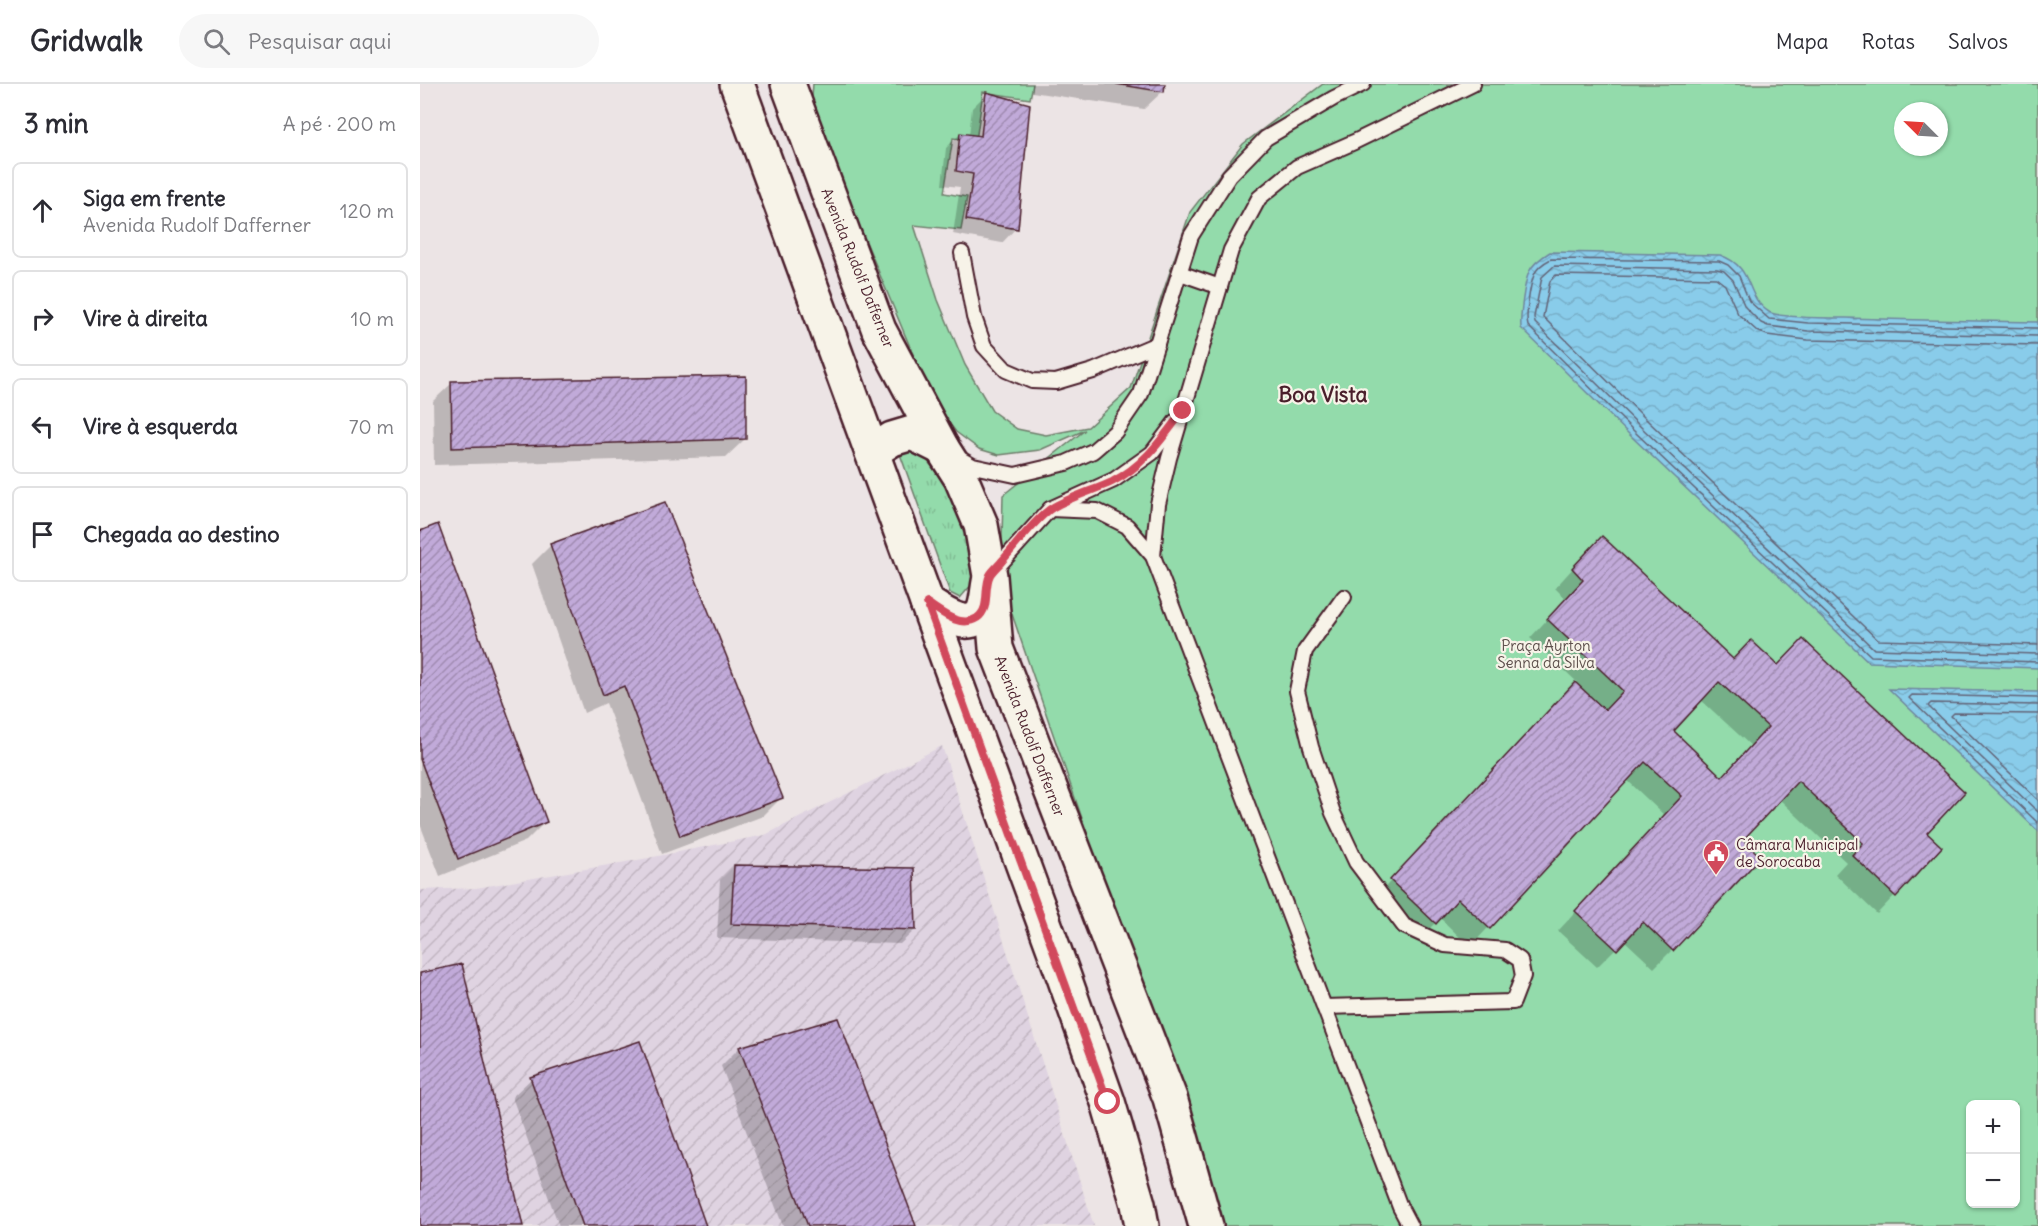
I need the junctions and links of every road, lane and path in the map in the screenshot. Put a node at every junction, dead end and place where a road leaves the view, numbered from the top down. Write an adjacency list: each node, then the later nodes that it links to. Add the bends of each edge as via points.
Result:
1 (737, 84): 11 (main road)
2 (1363, 84): 6 (lane, via 1266,138 1244,160 1229,176 1191,236)
3 (1473, 84): 7 (lane, via 1296,166 1259,198 1231,250)
4 (793, 89): 10 (main road, Avenida Rudolf Dafferner, via 879,330)
5 (962, 253): 8 (lane, via 974,317 984,346 1006,370 1032,381 1056,382)
6 (1180, 273): 7 (lane); 8 (lane)
7 (1220, 287): 9 (lane)
8 (1157, 344): 10 (lane, via 1141,394 1114,432 1094,451 1066,463 1016,475 973,466)
9 (1183, 411): 12 (lane, via 1152,453 1114,480); 13 (lane, via 1158,504)
10 (942, 448): 11 (main road, via 912,433); 14 (main road, Avenida Rudolf Dafferner, via 961,478 981,525)
11 (872, 453): 16 (main road)
12 (1050, 509): 13 (lane, via 1097,511 1127,526); 14 (lane)
13 (1153, 556): 17 (lane)
14 (990, 576): 16 (main road, via 982,612 972,620 952,618); 19 (main road, Avenida Rudolf Dafferner, via 996,648 1170,1098)
15 (1344, 597): 17 (lane, via 1305,651 1297,691 1333,813 1356,862 1404,926 1445,945 1505,950 1520,960 1523,976 1513,1002)
16 (927, 603): 18 (main road, via 1108,1102)
17 (1324, 1006): 20 (lane)
18 (1142, 1226)
19 (1206, 1226)
20 (1410, 1226)

